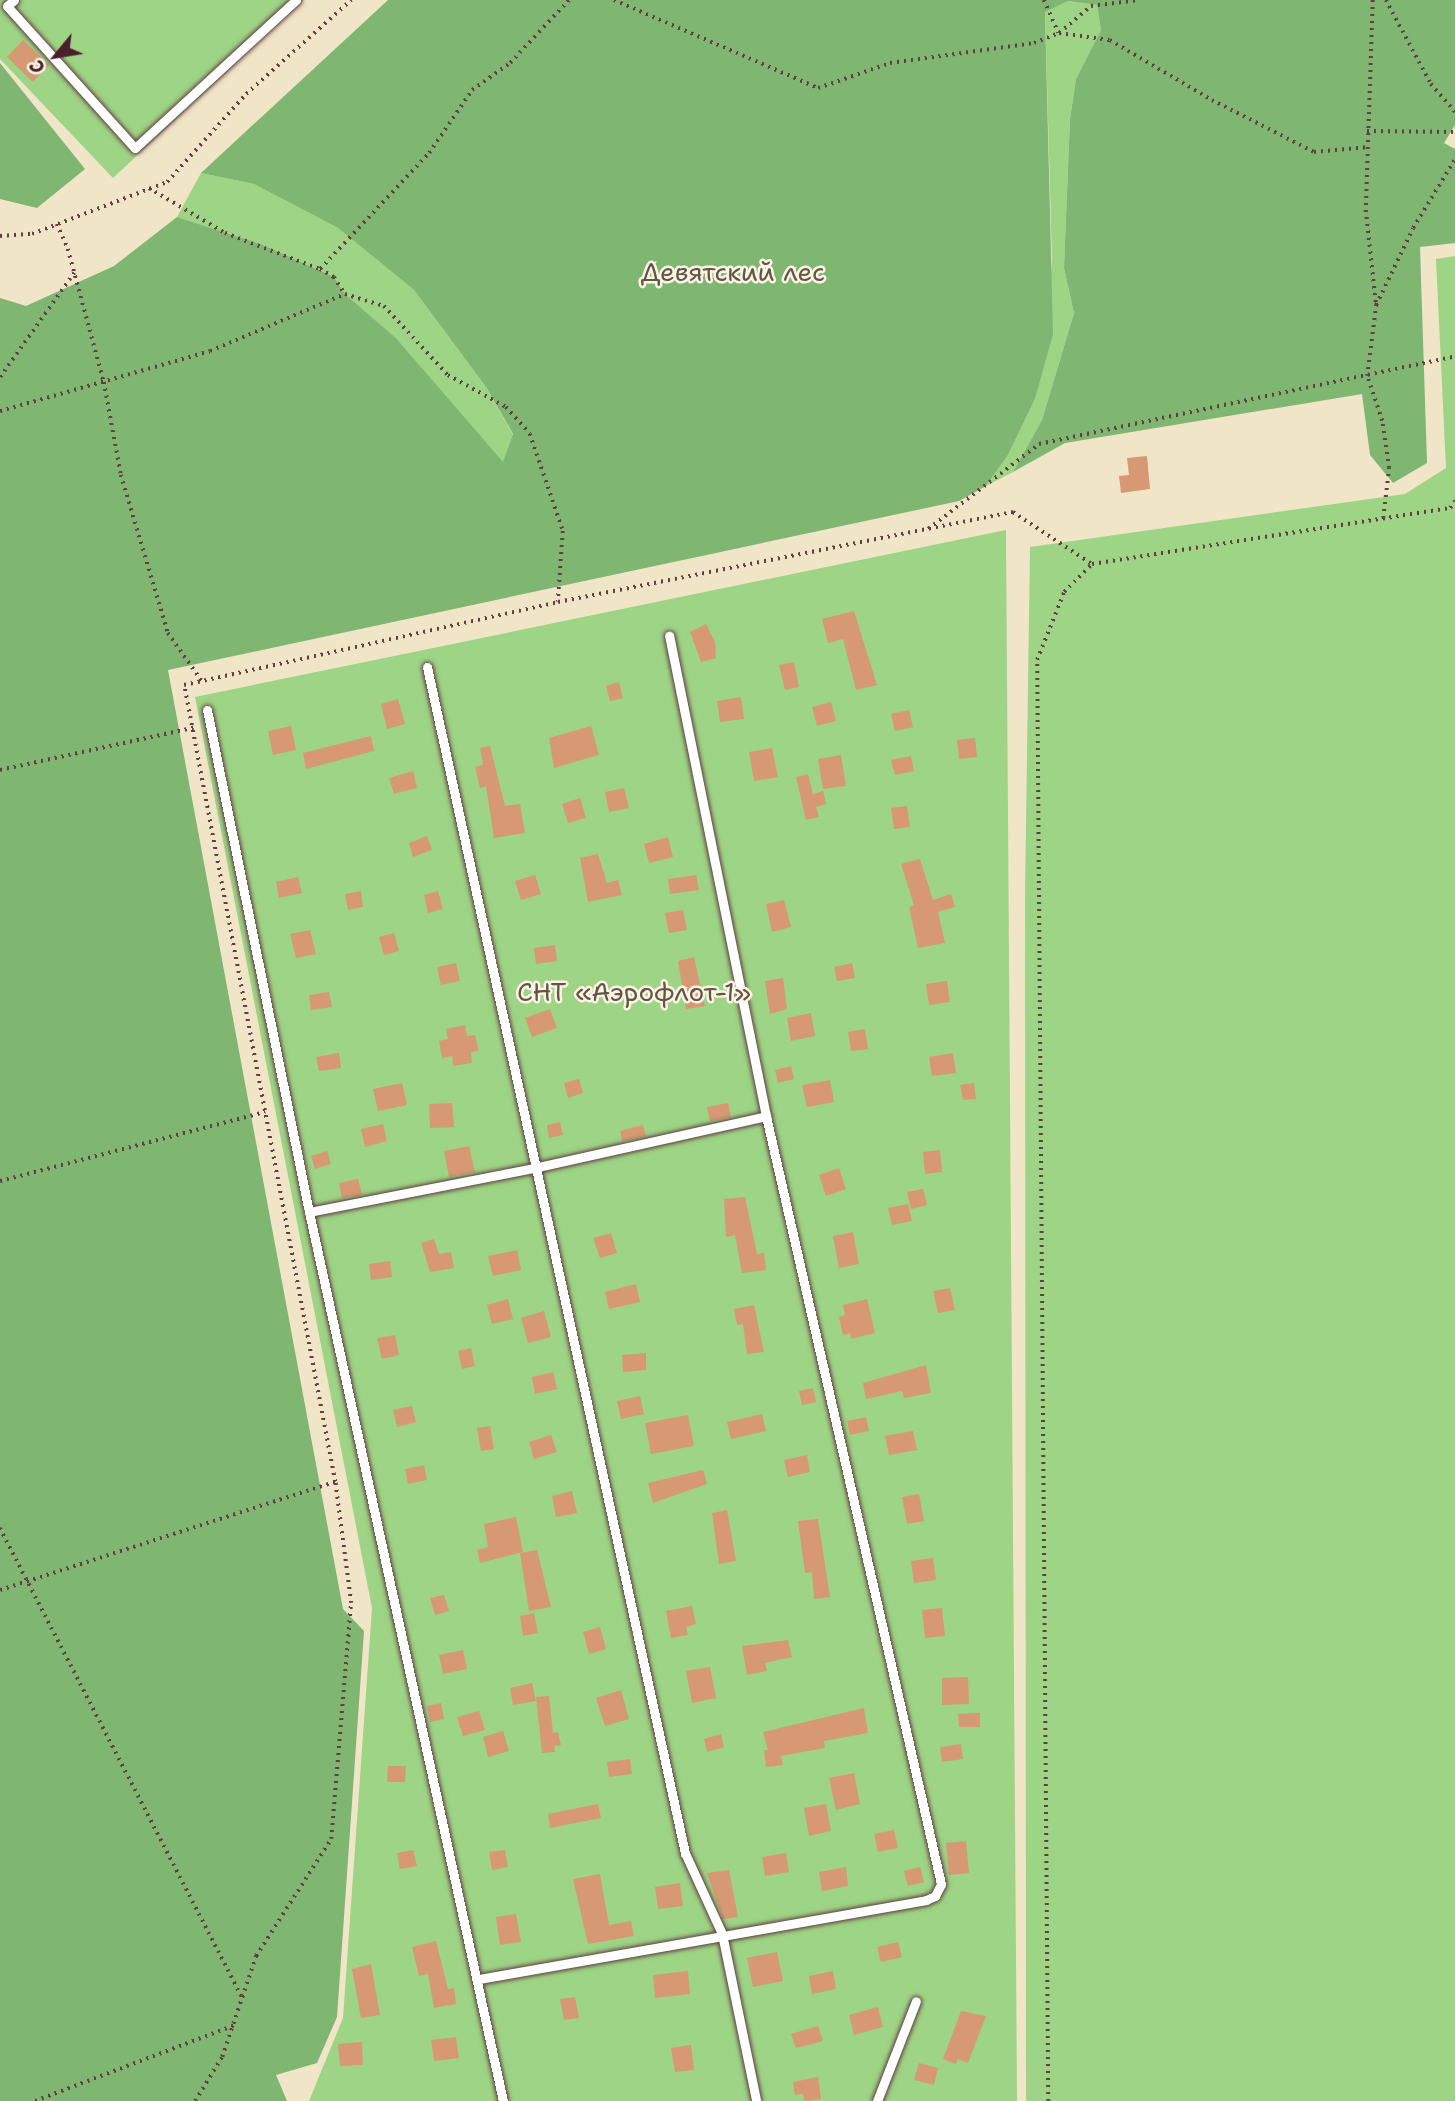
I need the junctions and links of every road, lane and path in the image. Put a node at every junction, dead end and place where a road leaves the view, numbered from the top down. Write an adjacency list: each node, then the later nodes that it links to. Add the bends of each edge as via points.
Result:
1 (15, 0): 2 (lane, via 8,6 135,148)
2 (296, 0)
3 (351, 0): 16 (path, via 246,94 167,182)
4 (569, 0): 19 (path, via 510,63 472,90 429,153)
5 (614, 0): 10 (path, via 818,88 890,64 1034,43)
6 (1044, 0): 10 (path)
7 (1139, 0): 10 (path, via 1091,6)
8 (1373, 0): 12 (path)
9 (1385, 0): 11 (path, via 1431,84)
10 (1059, 33): 14 (path, via 1110,40 1212,100 1314,152)
11 (1455, 112)
12 (1367, 131): 13 (path); 14 (path)
13 (1455, 132)
14 (1369, 147): 22 (path, via 1366,210)
15 (1455, 159): 22 (path, via 1413,228)
16 (149, 188): 17 (path); 19 (path, via 225,233)
17 (57, 224): 18 (path, via 32,234); 20 (path)
18 (0, 236)
19 (320, 269): 21 (path, via 334,277)
20 (74, 273): 25 (path); 26 (path)
21 (345, 294): 26 (path, via 210,351); 32 (path, via 384,306 447,375 506,407 530,435 563,531)
22 (1376, 304): 24 (path)
23 (1455, 356): 24 (path)
24 (1367, 376): 29 (path, via 1382,421 1389,468); 30 (path, via 1039,444)
25 (0, 377)
26 (104, 382): 27 (path); 35 (path, via 121,475 169,633)
27 (0, 411)
28 (1455, 501): 29 (path, via 1450,508)
29 (1383, 519): 31 (path)
30 (926, 531): 31 (path, via 1013,512); 32 (path)
31 (1092, 564): 58 (path, via 1064,592 1037,660)
32 (558, 602): 35 (path)
33 (668, 636): 40 (lane)
34 (427, 667): 41 (lane)
35 (202, 681): 37 (path, via 184,685)
36 (207, 710): 43 (lane)
37 (192, 727): 38 (path); 39 (path)
38 (0, 770)
39 (265, 1112): 42 (path); 44 (path)
40 (766, 1116): 41 (lane); 48 (lane, via 941,1884 935,1896 926,1900)
41 (534, 1168): 43 (lane); 48 (lane, via 685,1853)
42 (0, 1181)
43 (309, 1212): 49 (lane)
44 (335, 1482): 46 (path); 50 (path, via 351,1603 331,1839 256,1956)
45 (0, 1528): 46 (path)
46 (26, 1579): 47 (path); 50 (path)
47 (0, 1590)
48 (722, 1934): 49 (lane); 53 (lane)
49 (480, 1979): 56 (lane)
50 (244, 2000): 52 (path)
51 (916, 2001): 57 (lane)
52 (235, 2025): 54 (path); 55 (path)
53 (756, 2100)
54 (35, 2101)
55 (195, 2101)
56 (503, 2101)
57 (877, 2101)
58 (1048, 2101)

